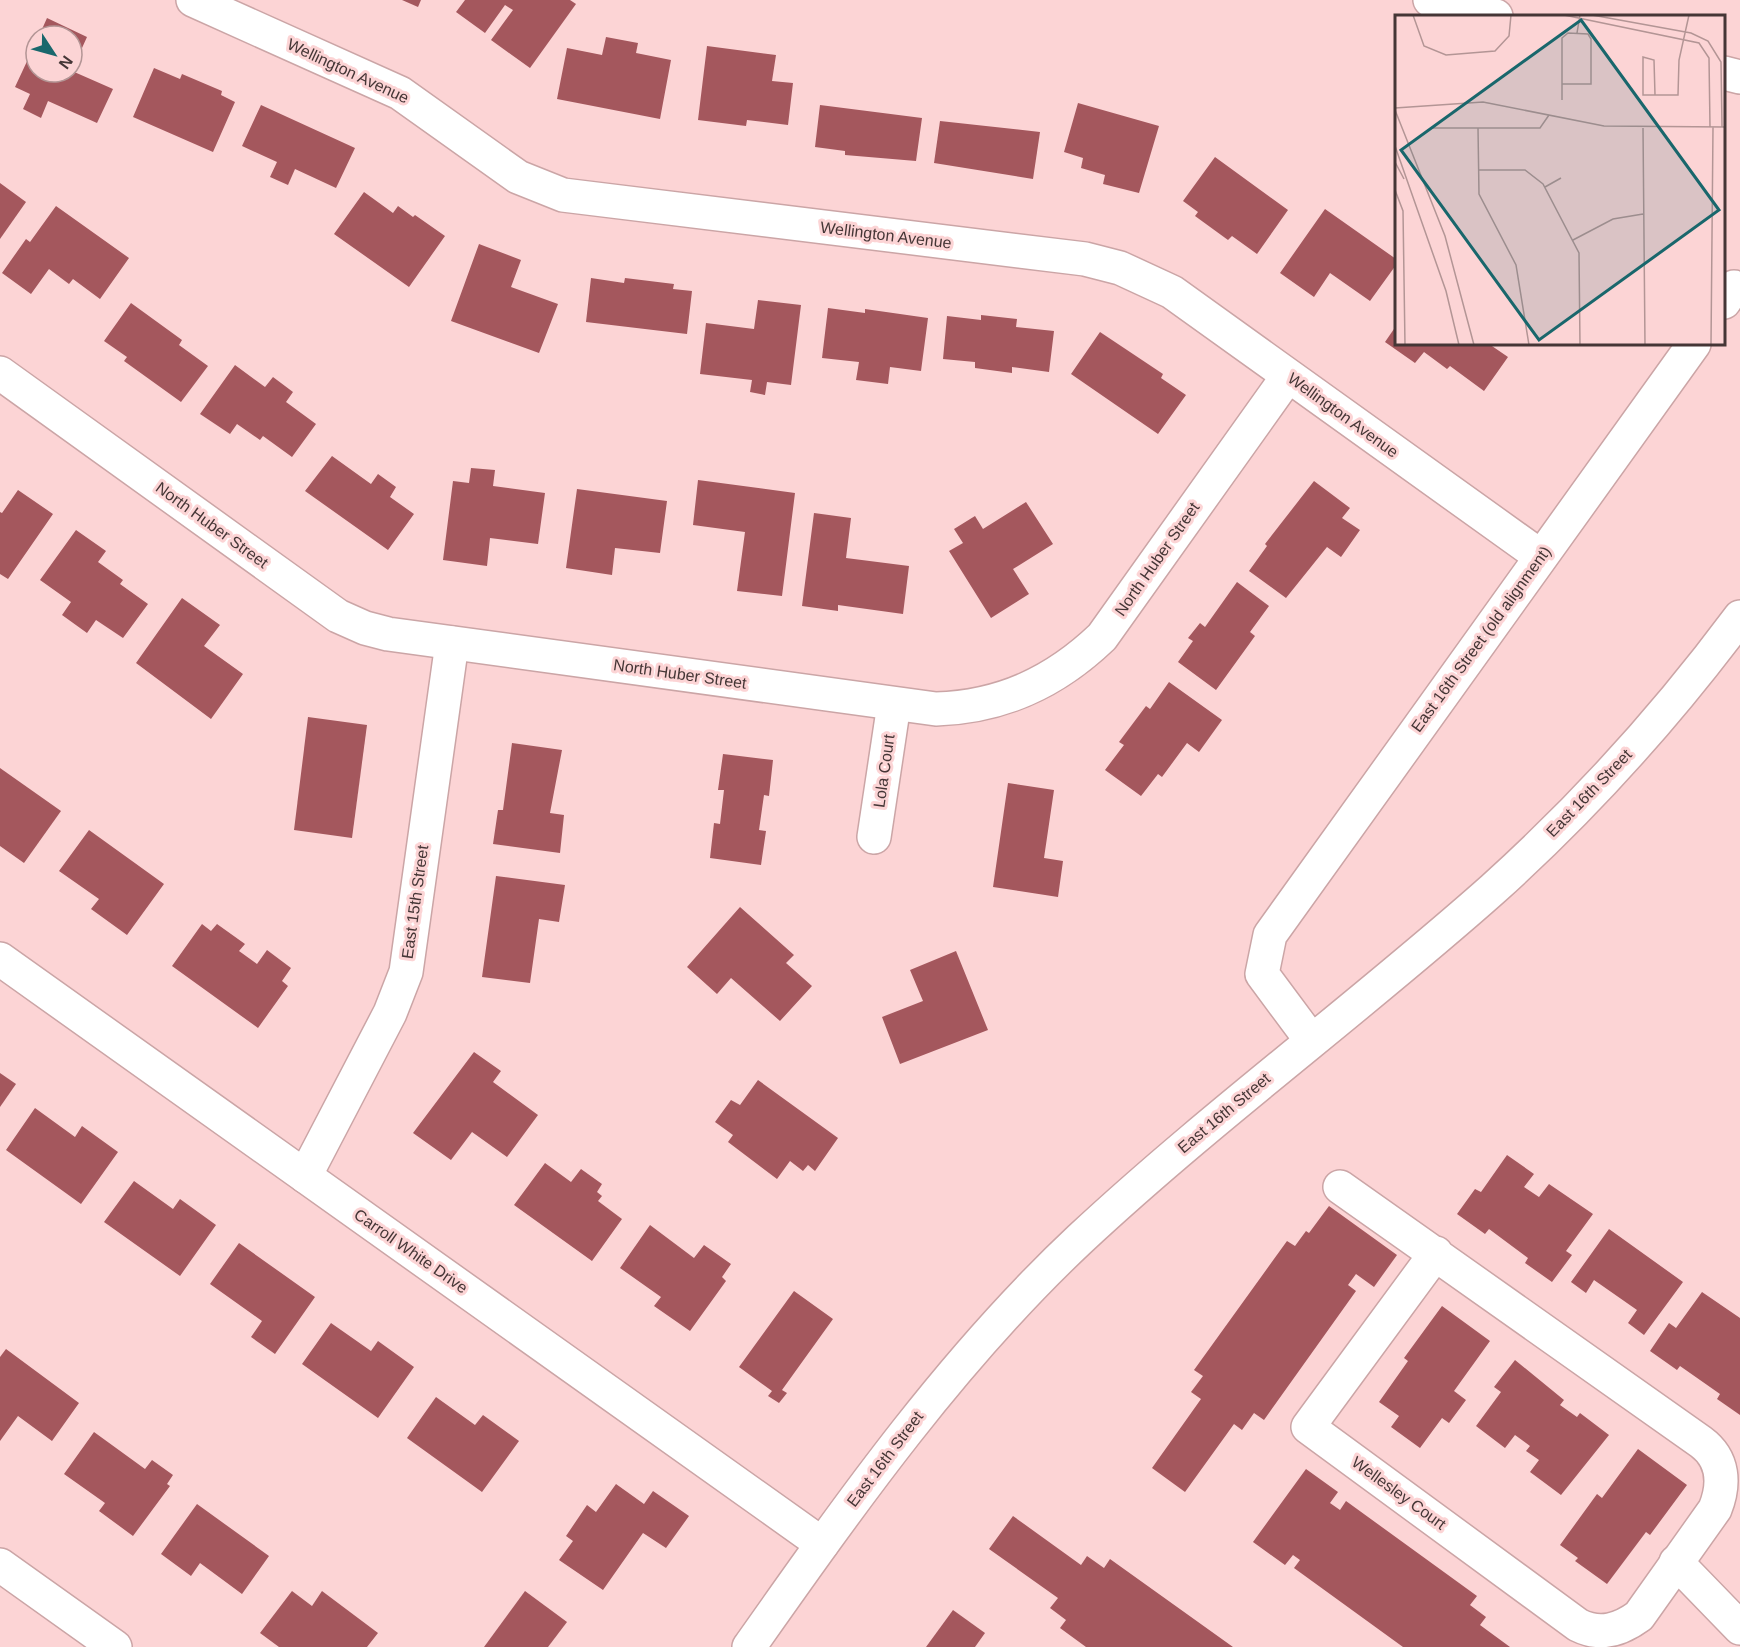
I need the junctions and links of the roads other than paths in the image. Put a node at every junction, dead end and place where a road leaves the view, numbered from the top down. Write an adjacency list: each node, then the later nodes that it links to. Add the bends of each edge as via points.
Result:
1 (193, 0): 8 (main road, Wellington Avenue, via 400,93 501,167 536,186 573,197 1103,263 1140,275 1172,292)
2 (1430, 0): 3 (main road)
3 (1492, 15)
4 (1725, 73): 5 (main road)
5 (1740, 76)
6 (1693, 345): 9 (main road, East 16th Street (old alignment))
7 (0, 373): 11 (main road, North Huber Street, via 346,621 388,634)
8 (1287, 376): 9 (main road, Wellington Avenue); 12 (main road, North Huber Street, via 1102,637 1080,658 1040,684 990,703 936,709)
9 (1540, 556): 15 (main road, East 16th Street (old alignment), via 1270,935 1262,974)
10 (1740, 617): 15 (main road, East 16th Street, via 1673,702 1556,829 1492,889)
11 (452, 642): 12 (main road, North Huber Street); 16 (main road, East 15th Street, via 406,972 390,1013)
12 (894, 704): 13 (main road, Lola Court)
13 (874, 837)
14 (0, 959): 16 (main road, Carroll White Drive)
15 (1311, 1040): 19 (main road, East 16th Street, via 1125,1198 1009,1310 942,1385)
16 (306, 1176): 19 (main road, Carroll White Drive)
17 (1340, 1187): 18 (main road)
18 (1436, 1253): 20 (main road, via 1709,1448 1721,1469 1721,1493 1715,1509); 20 (main road, Wellesley Court, via 1308,1427 1587,1629 1626,1626 1639,1616)
19 (822, 1544): 24 (main road, East 16th Street)
20 (1676, 1562): 22 (main road)
21 (0, 1565): 23 (main road)
22 (1740, 1628)
23 (115, 1647)
24 (749, 1647)

